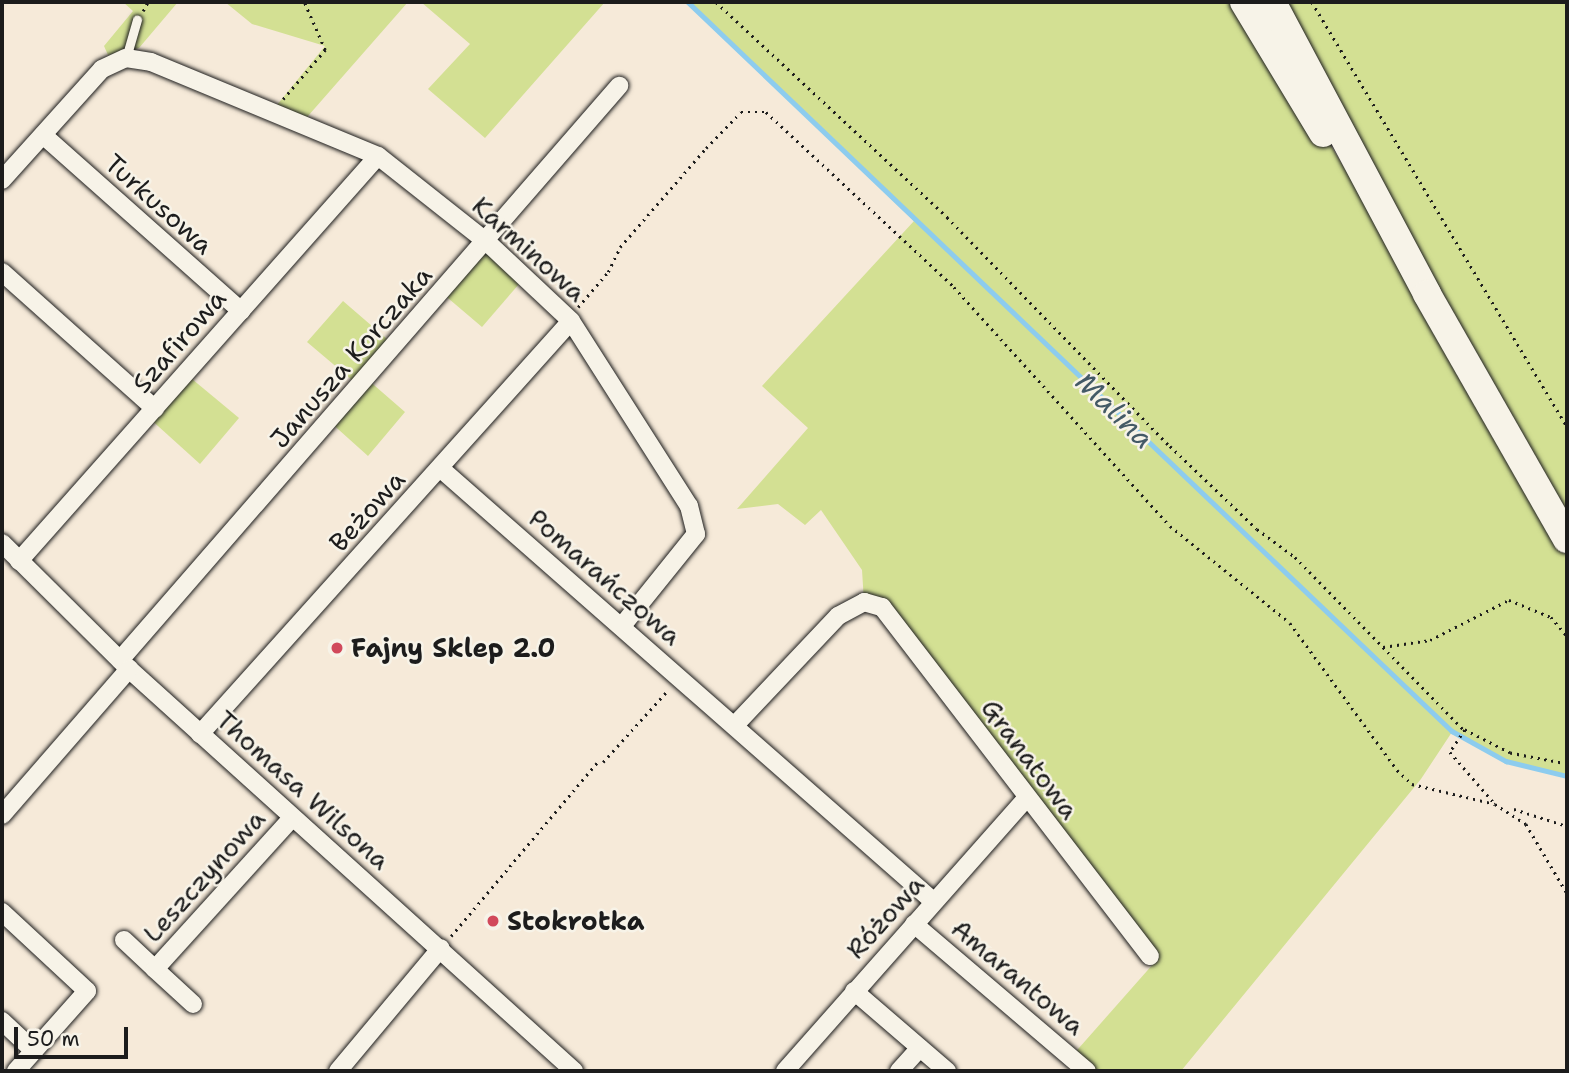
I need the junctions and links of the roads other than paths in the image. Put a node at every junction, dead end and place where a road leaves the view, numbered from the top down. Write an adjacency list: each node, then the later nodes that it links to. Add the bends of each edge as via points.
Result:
1 (1244, 2): 11 (main road)
2 (1272, 2): 11 (main road)
3 (137, 20): 4 (lane)
4 (126, 58): 6 (street, via 102,69); 7 (street, Karminowa, via 151,62)
5 (619, 86): 9 (street, Janusza Korczaka)
6 (43, 135): 8 (street); 12 (street, Turkusowa)
7 (378, 156): 9 (street, Karminowa); 12 (street, Szafirowa)
8 (2, 180)
9 (487, 242): 13 (street, Karminowa); 20 (street, Janusza Korczaka)
10 (2, 272): 14 (street)
11 (1427, 294): 16 (main road)
12 (240, 311): 14 (street, Szafirowa)
13 (569, 320): 15 (street, Beżowa); 19 (street, Karminowa, via 689,506 696,534)
14 (155, 409): 18 (street, Szafirowa)
15 (440, 468): 19 (street, Pomarańczowa); 22 (street, Beżowa)
16 (1567, 539)
17 (2, 543): 18 (street, Thomasa Wilsona)
18 (19, 561): 20 (street, Thomasa Wilsona)
19 (622, 626): 21 (street, Pomarańczowa)
20 (124, 665): 22 (street, Thomasa Wilsona); 24 (street, Janusza Korczaka)
21 (735, 725): 23 (street, Granatowa, via 838,616 864,602 882,607 908,637); 26 (street, Pomarańczowa)
22 (200, 734): 25 (street, Thomasa Wilsona)
23 (1026, 799): 26 (street, Różowa); 31 (street, Granatowa)
24 (2, 815)
25 (292, 818): 30 (street, Thomasa Wilsona); 32 (street, Leszczynowa)
26 (933, 901): 28 (street, Różowa)
27 (2, 912): 37 (street, via 88,991)
28 (914, 924): 33 (street, Różowa); 44 (street, Amarantowa)
29 (124, 940): 32 (street, Leszczynowa)
30 (441, 948): 39 (street); 40 (street, Thomasa Wilsona)
31 (1150, 956)
32 (155, 969): 34 (street, Leszczynowa)
33 (854, 991): 36 (street); 41 (street, Różowa)
34 (193, 1004)
35 (2, 1021): 37 (street)
36 (920, 1048): 42 (street); 43 (street)
37 (34, 1051): 38 (street)
38 (16, 1071)
39 (338, 1071)
40 (574, 1071)
41 (785, 1071)
42 (899, 1071)
43 (947, 1071)
44 (1087, 1071)

